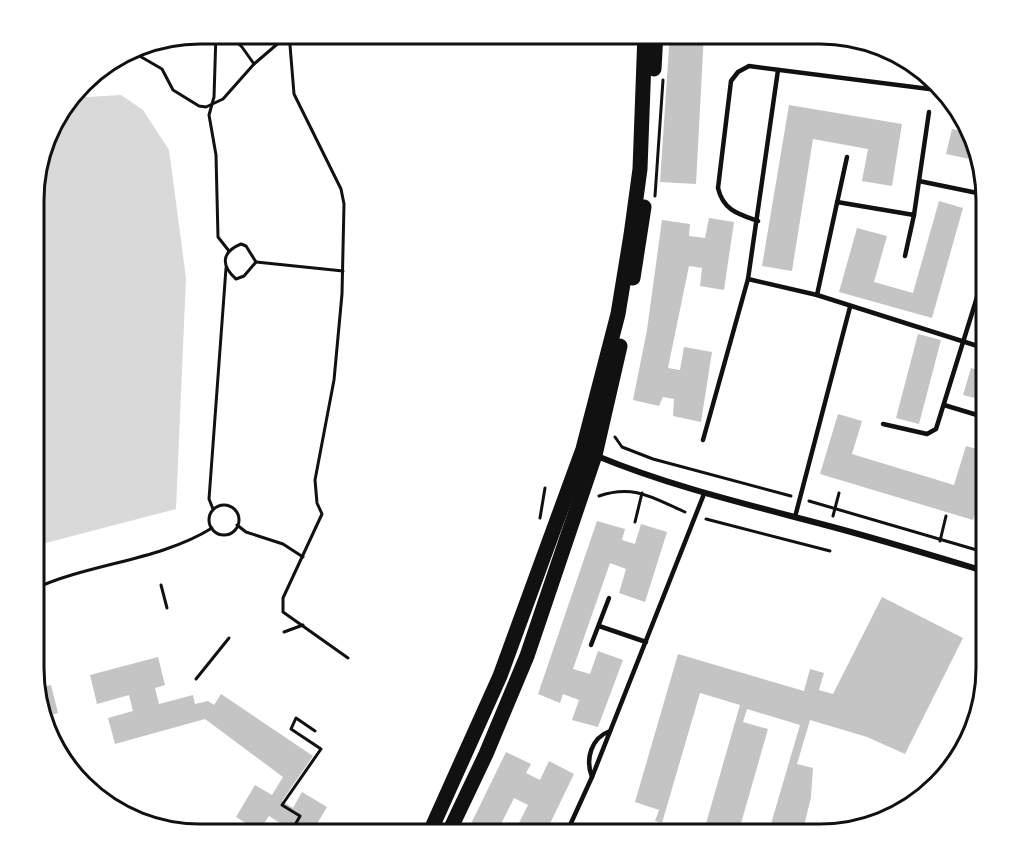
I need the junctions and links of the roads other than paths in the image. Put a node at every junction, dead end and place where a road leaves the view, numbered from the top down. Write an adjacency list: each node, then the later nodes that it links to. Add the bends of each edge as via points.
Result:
1 (645, 44): 23 (main road, via 640,169 618,314)
2 (655, 44): 23 (main road, via 641,240 611,391)
3 (778, 70): 4 (lane); 11 (lane); 11 (lane, via 749,66 732,81 718,188 721,201 732,212)
4 (931, 89)
5 (929, 112): 7 (lane)
6 (847, 157): 9 (lane)
7 (920, 181): 8 (lane); 10 (lane)
8 (976, 193)
9 (837, 202): 10 (lane); 14 (lane)
10 (914, 215): 12 (lane)
11 (758, 221): 13 (lane)
12 (905, 256)
13 (748, 279): 14 (lane); 22 (lane)
14 (817, 296): 16 (lane)
15 (976, 300): 17 (lane)
16 (850, 307): 17 (lane); 25 (lane)
17 (963, 342): 18 (lane); 19 (lane)
18 (976, 346)
19 (944, 405): 20 (lane); 21 (lane, via 932,433)
20 (976, 415)
21 (883, 424)
22 (704, 440)
23 (589, 452): 24 (street, via 648,477); 34 (main road, via 500,676); 35 (main road, via 527,656)
24 (704, 494): 25 (street); 29 (lane)
25 (795, 517): 26 (street)
26 (976, 569)
27 (609, 598): 28 (lane)
28 (599, 626): 29 (lane); 30 (lane)
29 (646, 642): 31 (lane)
30 (591, 645)
31 (610, 731): 32 (lane); 32 (lane, via 594,743 588,757)
32 (592, 777): 33 (lane)
33 (571, 823)
34 (434, 824)
35 (453, 824)

